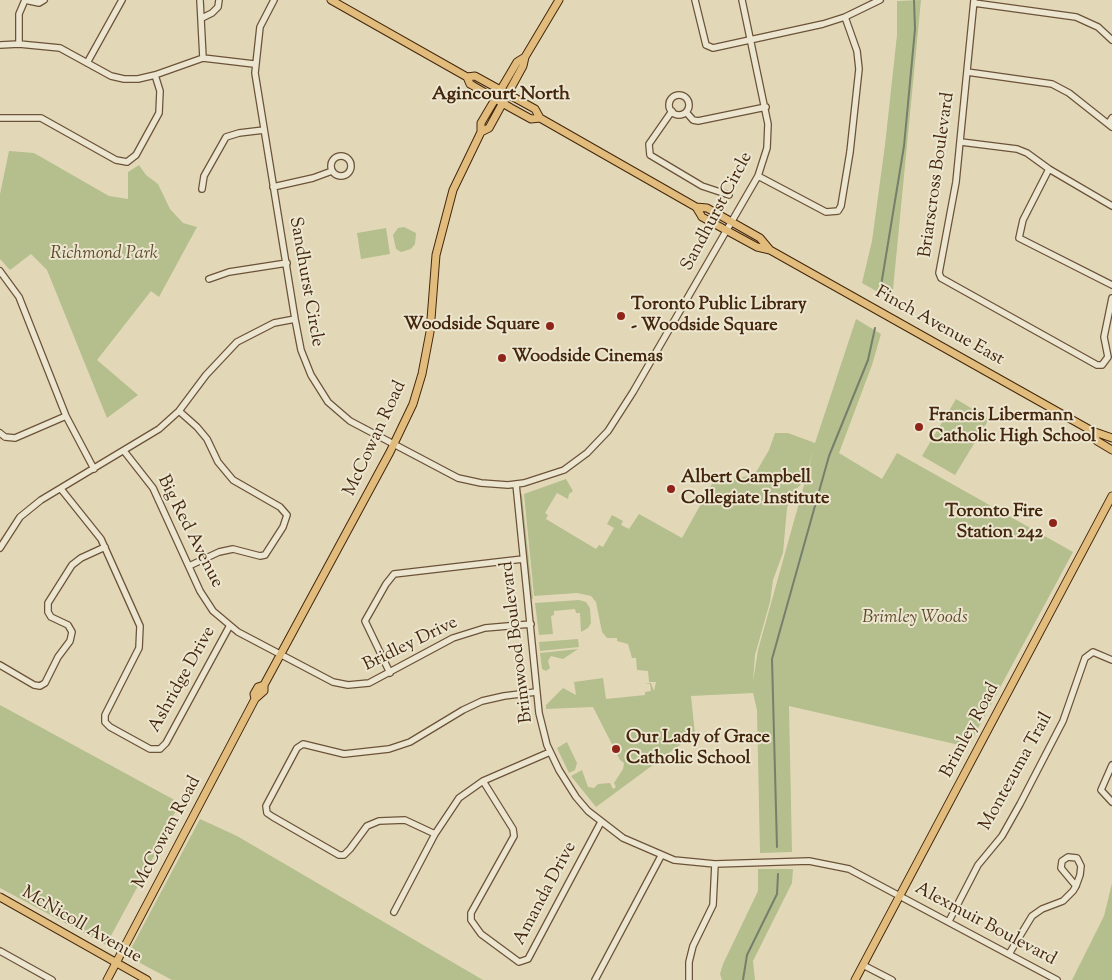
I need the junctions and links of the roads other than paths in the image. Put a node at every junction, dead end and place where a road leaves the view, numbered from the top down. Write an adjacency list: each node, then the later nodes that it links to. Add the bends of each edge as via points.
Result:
1 (25, 0): 2 (street, via 40,3); 17 (street, via 19,14)
2 (44, 0)
3 (122, 0): 21 (street)
4 (200, 0): 13 (street)
5 (219, 0): 13 (street, via 212,14)
6 (274, 0): 22 (street, Sandhurst Circle, via 260,27)
7 (332, 0): 25 (main road, Finch Avenue East)
8 (559, 0): 19 (main road, McCowan Road)
9 (695, 0): 15 (street, via 706,45 714,48)
10 (742, 0): 15 (street, Sandhurst Circle)
11 (880, 0): 14 (street)
12 (974, 2): 16 (street, via 1076,17 1088,21); 23 (street, Briarscross Boulevard)
13 (202, 18): 20 (street)
14 (845, 18): 15 (street); 42 (street, via 859,58 859,69 841,206 832,213 826,212)
15 (750, 40): 30 (street, Sandhurst Circle)
16 (1112, 40)
17 (19, 44): 18 (street); 21 (street, via 60,48)
18 (0, 45)
19 (525, 57): 26 (main road, McCowan Road, via 517,62); 27 (main road, McCowan Road, via 524,66)
20 (203, 58): 22 (street); 24 (street)
21 (87, 63): 24 (street, via 124,80)
22 (254, 64): 37 (street, Sandhurst Circle)
23 (967, 72): 36 (street, via 1052,84 1069,93); 39 (street, Briarscross Boulevard)
24 (155, 75): 33 (street, via 162,102 159,114 136,156 127,162 116,160 41,118)
25 (467, 77): 26 (main road, Finch Avenue East, via 475,76); 28 (main road, Finch Avenue East, via 470,84)
26 (500, 90): 27 (main road, Finch Avenue East); 28 (main road, McCowan Road)
27 (508, 94): 29 (main road, McCowan Road); 34 (main road, Finch Avenue East, via 535,110)
28 (495, 99): 29 (main road, Finch Avenue East); 38 (main road, McCowan Road, via 481,124)
29 (503, 103): 34 (main road, Finch Avenue East, via 531,119); 38 (main road, McCowan Road, via 489,128)
30 (766, 107): 32 (street, via 698,121); 42 (street, Sandhurst Circle, via 767,148)
31 (672, 111): 32 (street); 32 (street, via 670,101 680,95 688,100); 45 (street, via 649,144 650,155 702,186)
32 (686, 112)
33 (0, 118)
34 (540, 118): 47 (main road, Finch Avenue East)
35 (1112, 118): 36 (street)
36 (1110, 126)
37 (264, 130): 43 (street, Sandhurst Circle); 44 (street, via 226,137 204,176)
38 (482, 132): 62 (main road, McCowan Road, via 459,177 446,214 436,255 430,332 422,374 413,404)
39 (961, 142): 40 (street, via 1027,152); 55 (street, Briarscross Boulevard, via 939,273 941,278 1097,365 1102,365 1108,356 1104,337)
40 (1049, 169): 46 (street); 54 (street, via 1023,220 1020,238)
41 (332, 171): 43 (street)
42 (758, 176): 48 (street, Sandhurst Circle)
43 (273, 187): 51 (street, Sandhurst Circle)
44 (202, 189)
45 (729, 195)
46 (1112, 206)
47 (696, 207): 48 (main road, Finch Avenue East, via 707,208); 49 (main road, Finch Avenue East, via 702,217)
48 (732, 222): 49 (street, Sandhurst Circle); 50 (main road, Finch Avenue East, via 760,238)
49 (727, 231): 50 (main road, Finch Avenue East, via 757,247); 66 (street, Sandhurst Circle, via 608,431 587,454 564,470)
50 (770, 250): 59 (main road, Finch Avenue East)
51 (287, 263): 53 (street); 56 (street, Sandhurst Circle)
52 (0, 271): 58 (street, via 19,297)
53 (209, 278)
54 (1112, 285)
55 (1112, 298)
56 (295, 319): 57 (street, via 274,323 237,342); 62 (street, Sandhurst Circle, via 305,363 328,402 350,421)
57 (179, 411): 64 (street, via 159,429); 73 (street, via 197,427 233,480 280,507 286,516 283,527 265,555 233,549 218,552)
58 (66, 416): 60 (street, via 15,438); 65 (street)
59 (1092, 431): 61 (main road, Finch Avenue East); 63 (main road, Finch Avenue East, via 1097,441)
60 (0, 433)
61 (1112, 438)
62 (394, 444): 66 (street, Sandhurst Circle, via 458,478 494,485); 76 (main road, McCowan Road)
63 (1112, 450)
64 (124, 451): 65 (street); 73 (street, Big Red Avenue, via 152,488)
65 (94, 469): 67 (street)
66 (516, 484): 72 (street, Brimwood Boulevard)
67 (61, 489): 69 (street, via 20,517); 70 (street, Ashridge Drive)
68 (1112, 496): 90 (main road, Brimley Road)
69 (2, 540): 71 (street)
70 (105, 547): 75 (street, Ashridge Drive, via 135,612 140,636 135,657 104,715 110,727 150,749 160,749); 78 (street, via 72,565 48,603 52,617 68,625 72,632 45,683 34,685)
71 (0, 548)
72 (523, 559): 74 (street, Brimwood Boulevard); 79 (street, via 394,574 365,621)
73 (189, 566): 75 (street, Big Red Avenue, via 205,600)
74 (531, 624): 79 (street, Bridley Drive, via 485,628 452,638); 80 (street, Brimwood Boulevard)
75 (229, 626): 76 (street, Big Red Avenue)
76 (280, 655): 79 (street, Bridley Drive, via 320,676 348,685 369,684); 96 (main road, McCowan Road, via 264,684 254,694 255,699)
77 (1112, 660): 93 (street, Montezuma Trail, via 1093,652 1085,658 1059,730 1002,836 978,865)
78 (0, 666)
79 (390, 673)
80 (536, 692): 81 (street, Brimwood Boulevard, via 538,713); 86 (street, via 482,701 410,742 389,749 344,754 303,744 297,748 266,806 267,813 273,817 340,855 350,849 367,826 379,821 405,820)
81 (550, 752): 83 (street); 85 (street, Brimwood Boulevard, via 576,797)
82 (1112, 765): 84 (street, via 1102,790)
83 (483, 781): 85 (street, Amanda Drive, via 513,829 514,836 471,920 481,934 519,962 528,959); 86 (street, via 459,798)
84 (1112, 802)
85 (601, 822): 87 (street, Brimwood Boulevard, via 623,838)
86 (435, 834): 92 (street)
87 (661, 856): 88 (street, Brimwood Boulevard, via 689,863); 101 (street)
88 (715, 864): 90 (street, Brimwood Boulevard, via 823,863 855,872); 102 (street, via 713,905 693,946)
89 (1076, 886): 89 (street, via 1061,868 1062,861 1068,857 1080,861); 95 (street, via 1063,901 1042,909 1028,920)
90 (899, 896): 93 (street, Alexmuir Boulevard); 97 (main road, Brimley Road)
91 (0, 897): 96 (main road, McNicoll Avenue)
92 (394, 912)
93 (949, 921): 95 (street, Alexmuir Boulevard)
94 (0, 951): 98 (street)
95 (1008, 954): 105 (street, Alexmuir Boulevard)
96 (116, 963): 99 (main road, McCowan Road); 100 (main road, McNicoll Avenue)
97 (863, 965): 103 (main road, Brimley Road); 104 (street)
98 (52, 980)
99 (107, 980)
100 (147, 980)
101 (595, 980)
102 (689, 980)
103 (854, 980)
104 (892, 980)
105 (1056, 980)

